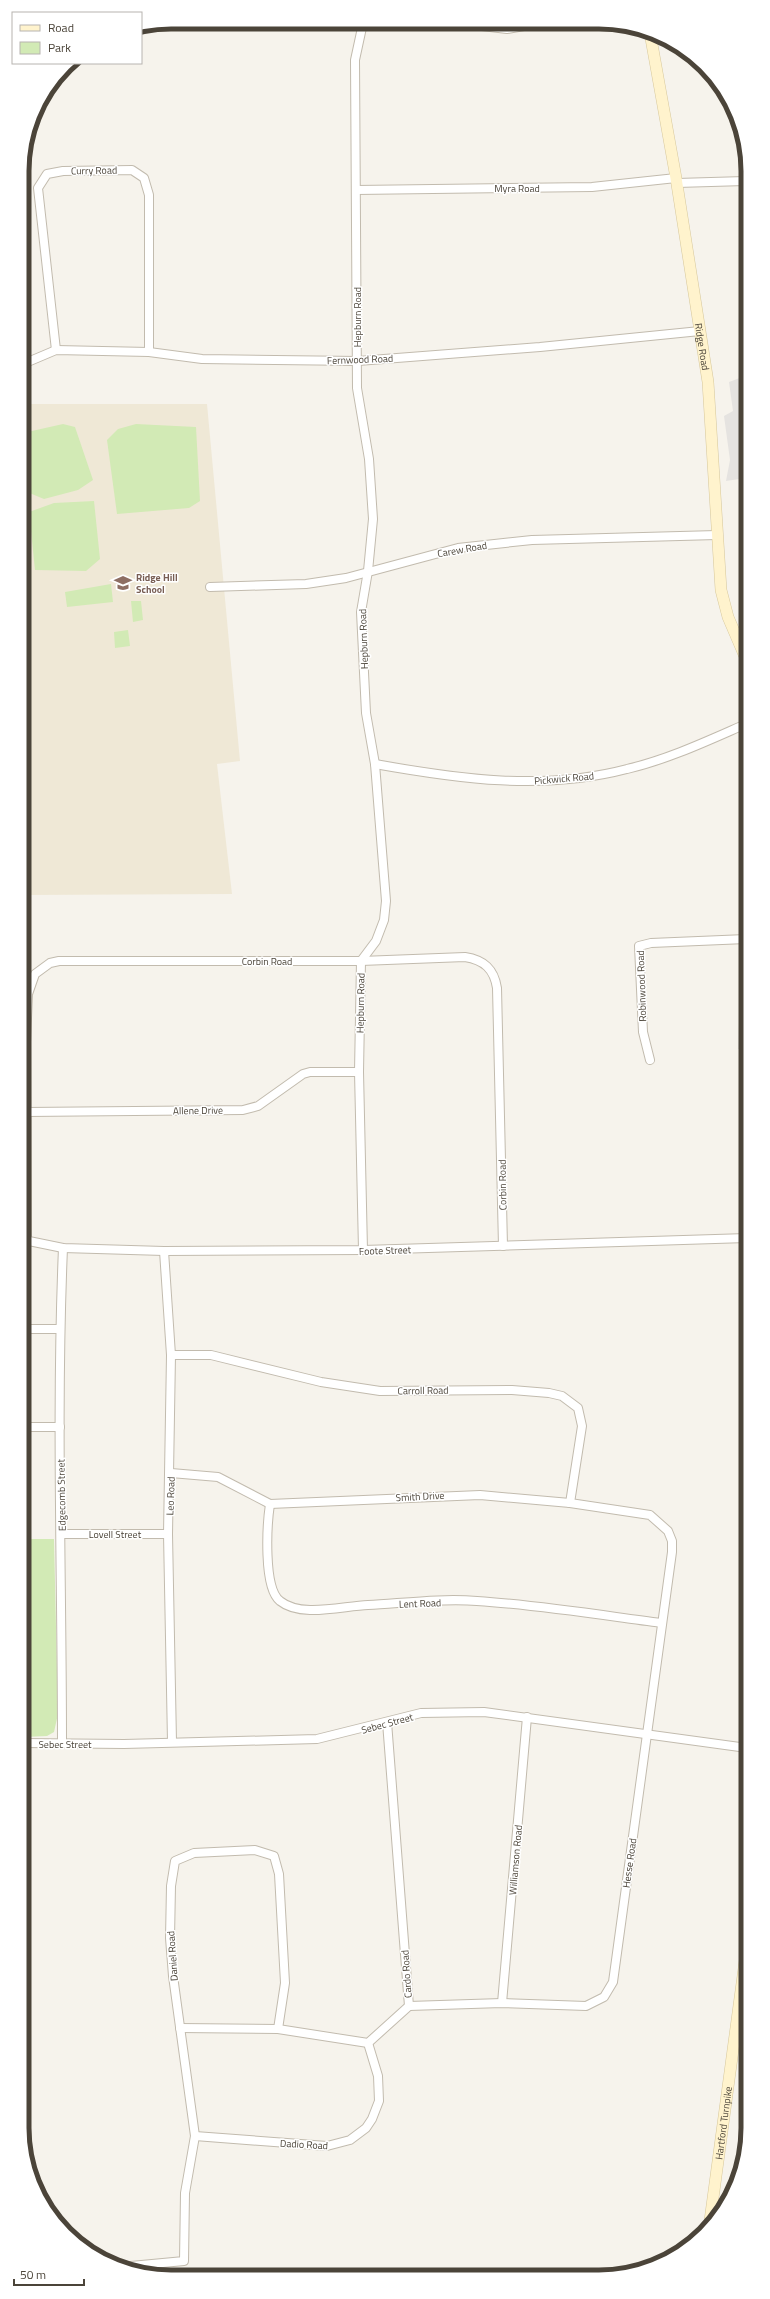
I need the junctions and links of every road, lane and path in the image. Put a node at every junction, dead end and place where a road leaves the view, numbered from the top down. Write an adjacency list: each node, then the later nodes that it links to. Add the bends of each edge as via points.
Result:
1 (362, 29): 5 (street, Hepburn Road, via 355,60)
2 (651, 39): 3 (main road, Ridge Road)
3 (677, 181): 4 (street, Myra Road); 5 (street, Myra Road, via 592,187); 6 (main road, Ridge Road)
4 (741, 181)
5 (356, 190): 10 (street, Hepburn Road)
6 (700, 331): 10 (street, Fernwood Road); 11 (main road, Ridge Road, via 711,412)
7 (56, 350): 8 (street, Fernwood Road); 8 (street, Curry Road, via 38,188 47,174 63,170 132,170 144,178 149,195); 9 (street, Fernwood Road)
8 (149, 352): 10 (street, Fernwood Road, via 202,359)
9 (29, 361)
10 (358, 361): 12 (street, Hepburn Road, via 358,388 369,459 373,519)
11 (718, 535): 12 (street, Carew Road, via 532,540 458,548); 14 (main road, Ridge Road, via 721,590)
12 (368, 571): 13 (street, Carew Road, via 306,584); 16 (street, Hepburn Road, via 361,612 366,713)
13 (210, 587)
14 (741, 646)
15 (741, 726): 16 (street, Pickwick Road, via 652,762 599,775 562,780 494,782)
16 (375, 764): 18 (street, Hepburn Road, via 386,901 384,920 376,941)
17 (741, 939): 20 (street, Robinwood Road, via 652,943 639,946 643,1032)
18 (361, 961): 19 (street, Corbin Road, via 50,963 35,974); 21 (street, Hepburn Road); 25 (street, Corbin Road, via 465,957 481,961 494,976 497,988)
19 (29, 991)
20 (650, 1060)
21 (359, 1072): 22 (street, Allene Drive, via 303,1074 258,1106 243,1110); 27 (street, Hepburn Road)
22 (29, 1112)
23 (741, 1238): 25 (street, Foote Street)
24 (29, 1241): 26 (street, Foote Street)
25 (503, 1246): 27 (street, Foote Street)
26 (63, 1248): 28 (street, Foote Street); 30 (street, Edgecomb Street)
27 (363, 1250): 28 (street, Foote Street)
28 (164, 1251): 31 (street, Leo Road)
29 (29, 1329): 30 (street)
30 (60, 1329): 33 (street, Edgecomb Street)
31 (171, 1355): 34 (street, Leo Road); 35 (street, Carroll Road, via 211,1355 321,1382 380,1391 512,1390 549,1392 562,1396 578,1408 582,1426)
32 (29, 1427): 33 (street)
33 (60, 1427): 38 (street, Edgecomb Street)
34 (171, 1474): 36 (street, Smith Drive, via 218,1477); 39 (street, Leo Road)
35 (570, 1503): 36 (street, Smith Drive, via 473,1495); 37 (street, Smith Drive, via 650,1515)
36 (270, 1504): 40 (street, Lent Road, via 267,1524 272,1590 278,1600 290,1608 304,1610 476,1601)
37 (668, 1531): 40 (street, Hesse Road, via 672,1541 672,1552)
38 (61, 1534): 39 (street, Lovell Street); 46 (street, Edgecomb Street)
39 (168, 1534): 44 (street, Leo Road)
40 (661, 1623): 43 (street, Hesse Road)
41 (527, 1717): 42 (street, Sebec Street, via 484,1712 421,1713); 43 (street, Sebec Street); 49 (street, Williamson Road)
42 (387, 1722): 44 (street, Sebec Street, via 317,1739); 50 (street, Cardo Road)
43 (647, 1734): 47 (street, Sebec Street); 49 (street, Hesse Road, via 610,1990 604,1997 586,2006)
44 (172, 1742): 46 (street, Sebec Street)
45 (29, 1743): 46 (street, Sebec Street)
46 (62, 1743)
47 (741, 1747)
48 (741, 1991): 55 (main road, Hartford Turnpike)
49 (502, 2002): 50 (street, Hesse Road)
50 (409, 2006): 53 (street, Cardo Road)
51 (180, 2028): 52 (street); 52 (street, Daniel Road, via 170,1938 171,1886 175,1861 194,1853 255,1850 274,1856 279,1874 285,1983); 54 (street, Daniel Road)
52 (278, 2029): 53 (street)
53 (368, 2043): 54 (street, Dadio Road, via 378,2076 379,2101 366,2128 350,2140 327,2146)
54 (195, 2136): 56 (street, Daniel Road, via 185,2192 184,2261)
55 (711, 2216)
56 (137, 2265)

